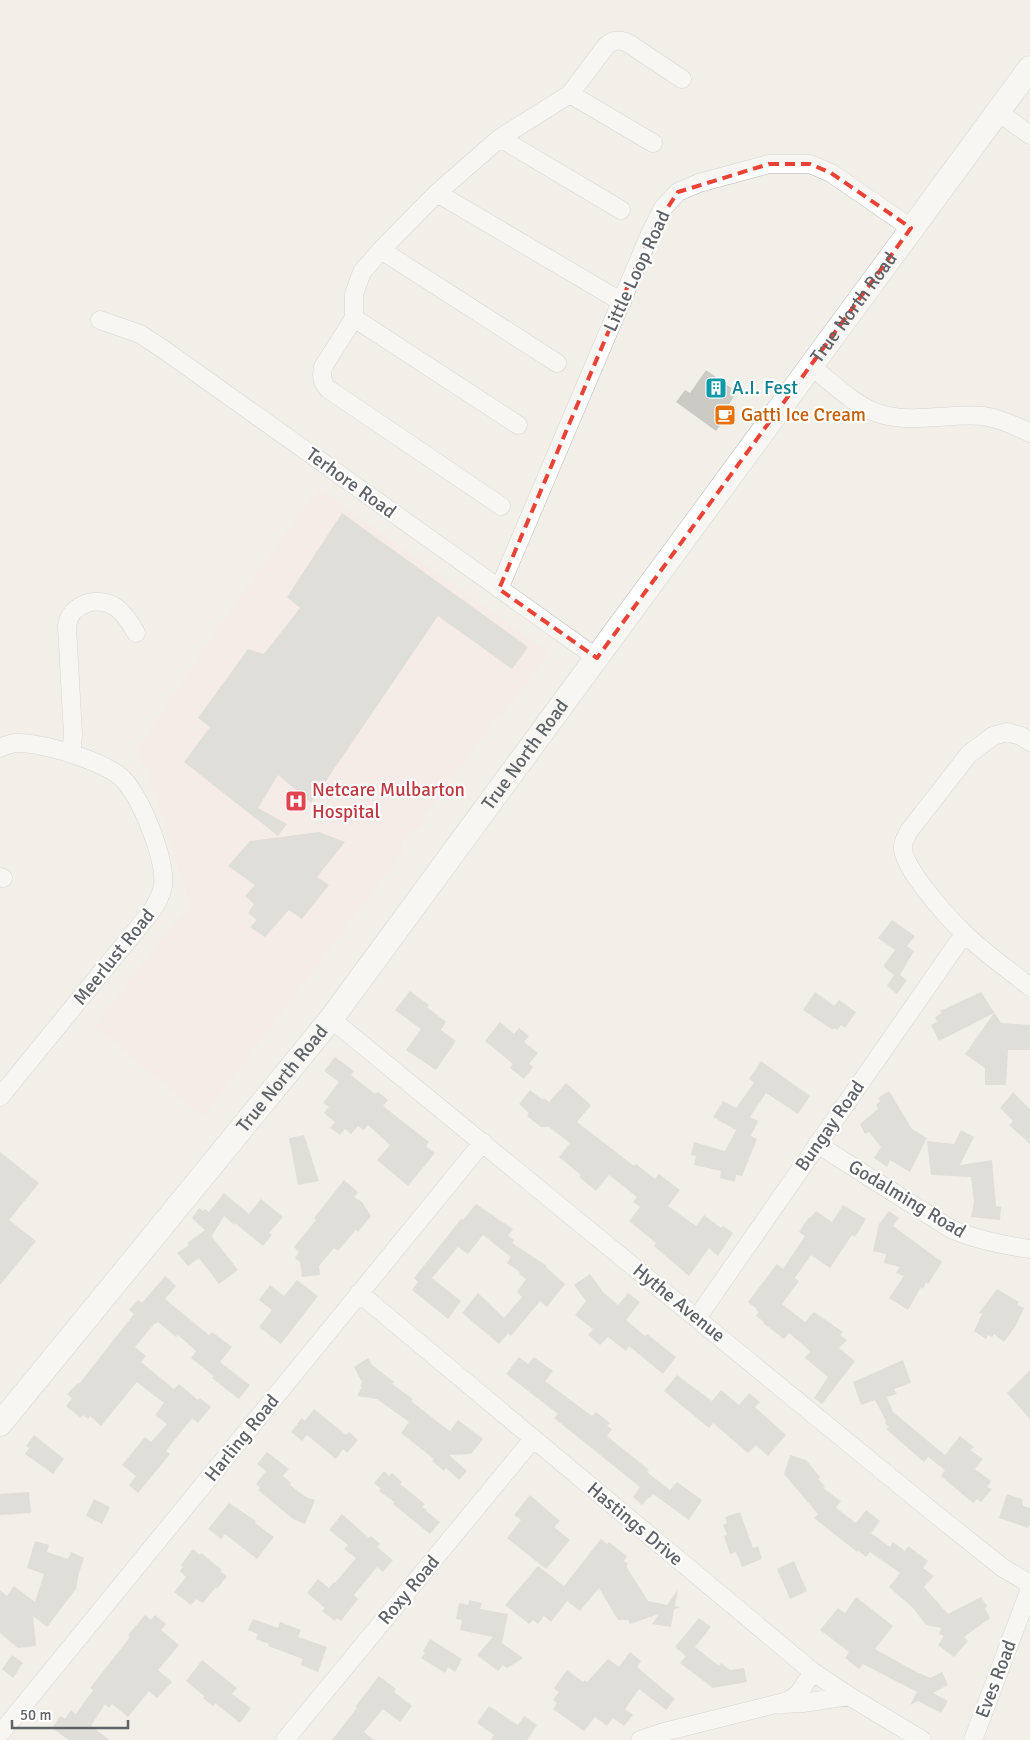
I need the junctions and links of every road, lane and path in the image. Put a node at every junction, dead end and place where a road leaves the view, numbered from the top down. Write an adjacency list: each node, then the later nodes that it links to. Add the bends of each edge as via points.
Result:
1 (1030, 68): 4 (main road, True North Road)
2 (682, 79): 3 (street, via 628,43 612,41)
3 (570, 94): 6 (street); 7 (street)
4 (998, 112): 5 (street); 10 (main road, True North Road)
5 (1030, 135)
6 (500, 138): 8 (street); 9 (street)
7 (653, 143)
8 (437, 193): 11 (street); 12 (street)
9 (621, 210)
10 (911, 228): 12 (street, Little Loop Road, via 831,174 810,164 769,164 678,192 663,208); 16 (main road, True North Road)
11 (381, 250): 13 (street, via 362,272 354,294); 15 (street)
12 (622, 302): 20 (street, Little Loop Road)
13 (354, 318): 17 (street); 19 (street, via 323,367 323,383)
14 (100, 320): 20 (street, Terhore Road, via 140,334 163,349)
15 (557, 362)
16 (811, 366): 18 (street, via 857,402 884,415 902,418 984,416); 22 (main road, True North Road)
17 (518, 425)
18 (1030, 433)
19 (501, 506)
20 (499, 589): 22 (street, Terhore Road)
21 (136, 633): 25 (street, via 118,608 106,603 94,601 83,604 70,616 67,626 73,735)
22 (597, 658): 28 (main road, True North Road)
23 (1030, 742): 26 (street, via 1007,732 993,736 969,754 909,831 903,846 909,868)
24 (0, 748): 25 (street, Meerlust Road, via 17,743 31,744)
25 (71, 754): 29 (street, Meerlust Road, via 115,772 136,796 162,866 163,885 150,914)
26 (964, 934): 27 (street); 31 (street, Bungay Road)
27 (1030, 987)
28 (332, 1019): 30 (street, Hythe Avenue); 35 (main road, True North Road)
29 (0, 1097)
30 (483, 1142): 33 (street, Harling Road); 34 (street, Hythe Avenue)
31 (817, 1144): 32 (street, Godalming Road, via 951,1229 993,1243); 34 (street, Bungay Road)
32 (1030, 1249)
33 (359, 1293): 36 (street, Hastings Drive); 42 (street, Harling Road)
34 (697, 1318): 37 (street, Hythe Avenue, via 1003,1568)
35 (0, 1424)
36 (533, 1439): 39 (street, Hastings Drive); 43 (street, Roxy Road)
37 (1030, 1584)
38 (1030, 1589): 46 (street, Eves Road)
39 (813, 1672): 40 (street, Hastings Drive); 41 (street, via 798,1694)
40 (849, 1696): 41 (street); 45 (street, Hastings Drive)
41 (782, 1704): 44 (street)
42 (0, 1734)
43 (284, 1740)
44 (640, 1740)
45 (922, 1740)
46 (973, 1740)

